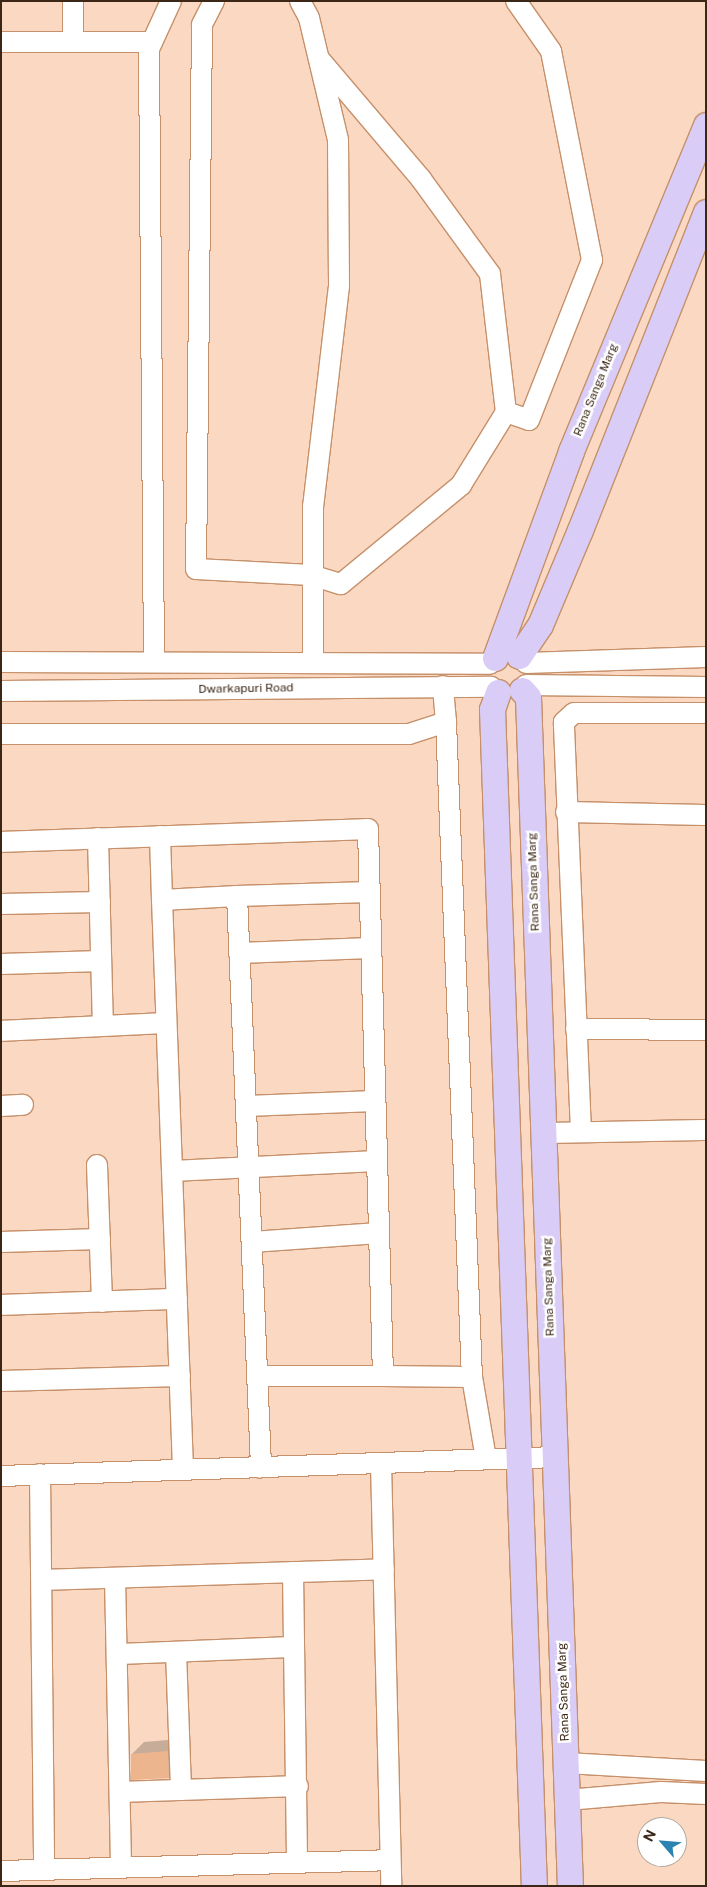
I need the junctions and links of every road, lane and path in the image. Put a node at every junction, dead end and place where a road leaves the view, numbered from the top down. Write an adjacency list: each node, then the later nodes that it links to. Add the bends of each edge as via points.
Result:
1 (73, 1): 7 (street)
2 (172, 1): 8 (street)
3 (214, 1): 13 (street, via 202,25 196,569)
4 (300, 1): 9 (street, via 309,18)
5 (516, 1): 12 (street, via 551,51 592,260 529,420)
6 (1, 42): 7 (street)
7 (74, 42): 8 (street)
8 (152, 42): 16 (street, via 149,76)
9 (318, 58): 12 (street, via 421,179 490,274); 13 (street, via 338,140 339,286 313,506)
10 (706, 125): 18 (main road, Rana Sanga Marg, via 571,451)
11 (706, 212): 18 (main road, Rana Sanga Marg, via 540,625)
12 (506, 412): 13 (street, via 461,485 341,584)
13 (311, 575): 17 (street)
14 (706, 657): 18 (street)
15 (1, 662): 16 (street, Dwarkapuri Road)
16 (154, 662): 17 (street, Dwarkapuri Road)
17 (313, 663): 18 (street, Dwarkapuri Road)
18 (508, 674): 19 (street, Dwarkapuri Road); 20 (street); 50 (main road, Rana Sanga Marg, via 528,697); 68 (main road, Rana Sanga Marg, via 492,709)
19 (443, 686): 21 (street, Dwarkapuri Road); 23 (street)
20 (706, 687)
21 (1, 691)
22 (706, 713): 25 (street, via 574,713 568,716 562,729)
23 (446, 722): 24 (street, via 409,734); 65 (street)
24 (1, 734)
25 (566, 812): 26 (street); 41 (street)
26 (706, 815)
27 (160, 836): 28 (street); 30 (street, via 368,829); 32 (street)
28 (98, 838): 29 (street); 33 (street)
29 (1, 842)
30 (370, 892): 31 (street); 35 (street)
31 (237, 896): 32 (street); 36 (street)
32 (162, 900): 39 (street)
33 (100, 902): 34 (street); 37 (street)
34 (1, 904)
35 (371, 948): 36 (street); 44 (street)
36 (239, 953): 47 (street)
37 (101, 961): 38 (street); 40 (street)
38 (1, 964)
39 (166, 1023): 40 (street); 54 (street)
40 (103, 1026): 43 (street)
41 (576, 1029): 42 (street); 49 (street)
42 (706, 1030)
43 (1, 1031)
44 (375, 1101): 47 (street); 51 (street)
45 (23, 1105): 46 (street)
46 (1, 1106)
47 (246, 1106): 53 (street)
48 (706, 1130): 49 (street)
49 (581, 1132): 50 (street)
50 (544, 1133): 67 (main road, Rana Sanga Marg)
51 (377, 1161): 53 (street); 55 (street)
52 (97, 1165): 56 (street)
53 (248, 1165): 54 (street); 58 (street)
54 (172, 1171): 59 (street)
55 (379, 1233): 58 (street); 64 (street)
56 (100, 1239): 57 (street); 60 (street)
57 (1, 1242)
58 (252, 1242): 63 (street)
59 (177, 1299): 60 (street); 62 (street)
60 (102, 1302): 61 (street)
61 (1, 1305)
62 (180, 1376): 66 (street); 72 (street)
63 (258, 1376): 64 (street); 71 (street)
64 (383, 1376): 65 (street)
65 (472, 1377): 69 (street)
66 (1, 1381)
67 (555, 1457): 68 (street); 82 (main road, Rana Sanga Marg)
68 (520, 1458): 69 (street); 95 (main road, Rana Sanga Marg)
69 (486, 1459): 70 (street)
70 (381, 1463): 71 (street); 75 (street)
71 (261, 1467): 72 (street)
72 (183, 1469): 73 (street)
73 (40, 1474): 74 (street); 78 (street)
74 (1, 1476)
75 (384, 1569): 76 (street); 89 (street)
76 (293, 1572): 77 (street); 79 (street)
77 (115, 1578): 78 (street); 81 (street)
78 (42, 1580): 92 (street)
79 (294, 1647): 80 (street); 84 (street)
80 (176, 1652): 81 (street); 85 (street)
81 (117, 1654): 86 (street)
82 (566, 1763): 83 (street); 88 (main road, Rana Sanga Marg)
83 (706, 1771)
84 (298, 1786): 85 (street); 90 (street)
85 (181, 1790): 86 (street)
86 (121, 1792): 91 (street)
87 (706, 1794): 88 (street, via 661,1792)
88 (567, 1800): 96 (main road, Rana Sanga Marg)
89 (390, 1860): 90 (street); 94 (street)
90 (297, 1862): 91 (street)
91 (122, 1867): 92 (street)
92 (44, 1869): 93 (street)
93 (1, 1870)
94 (391, 1886)
95 (534, 1886)
96 (570, 1886)

